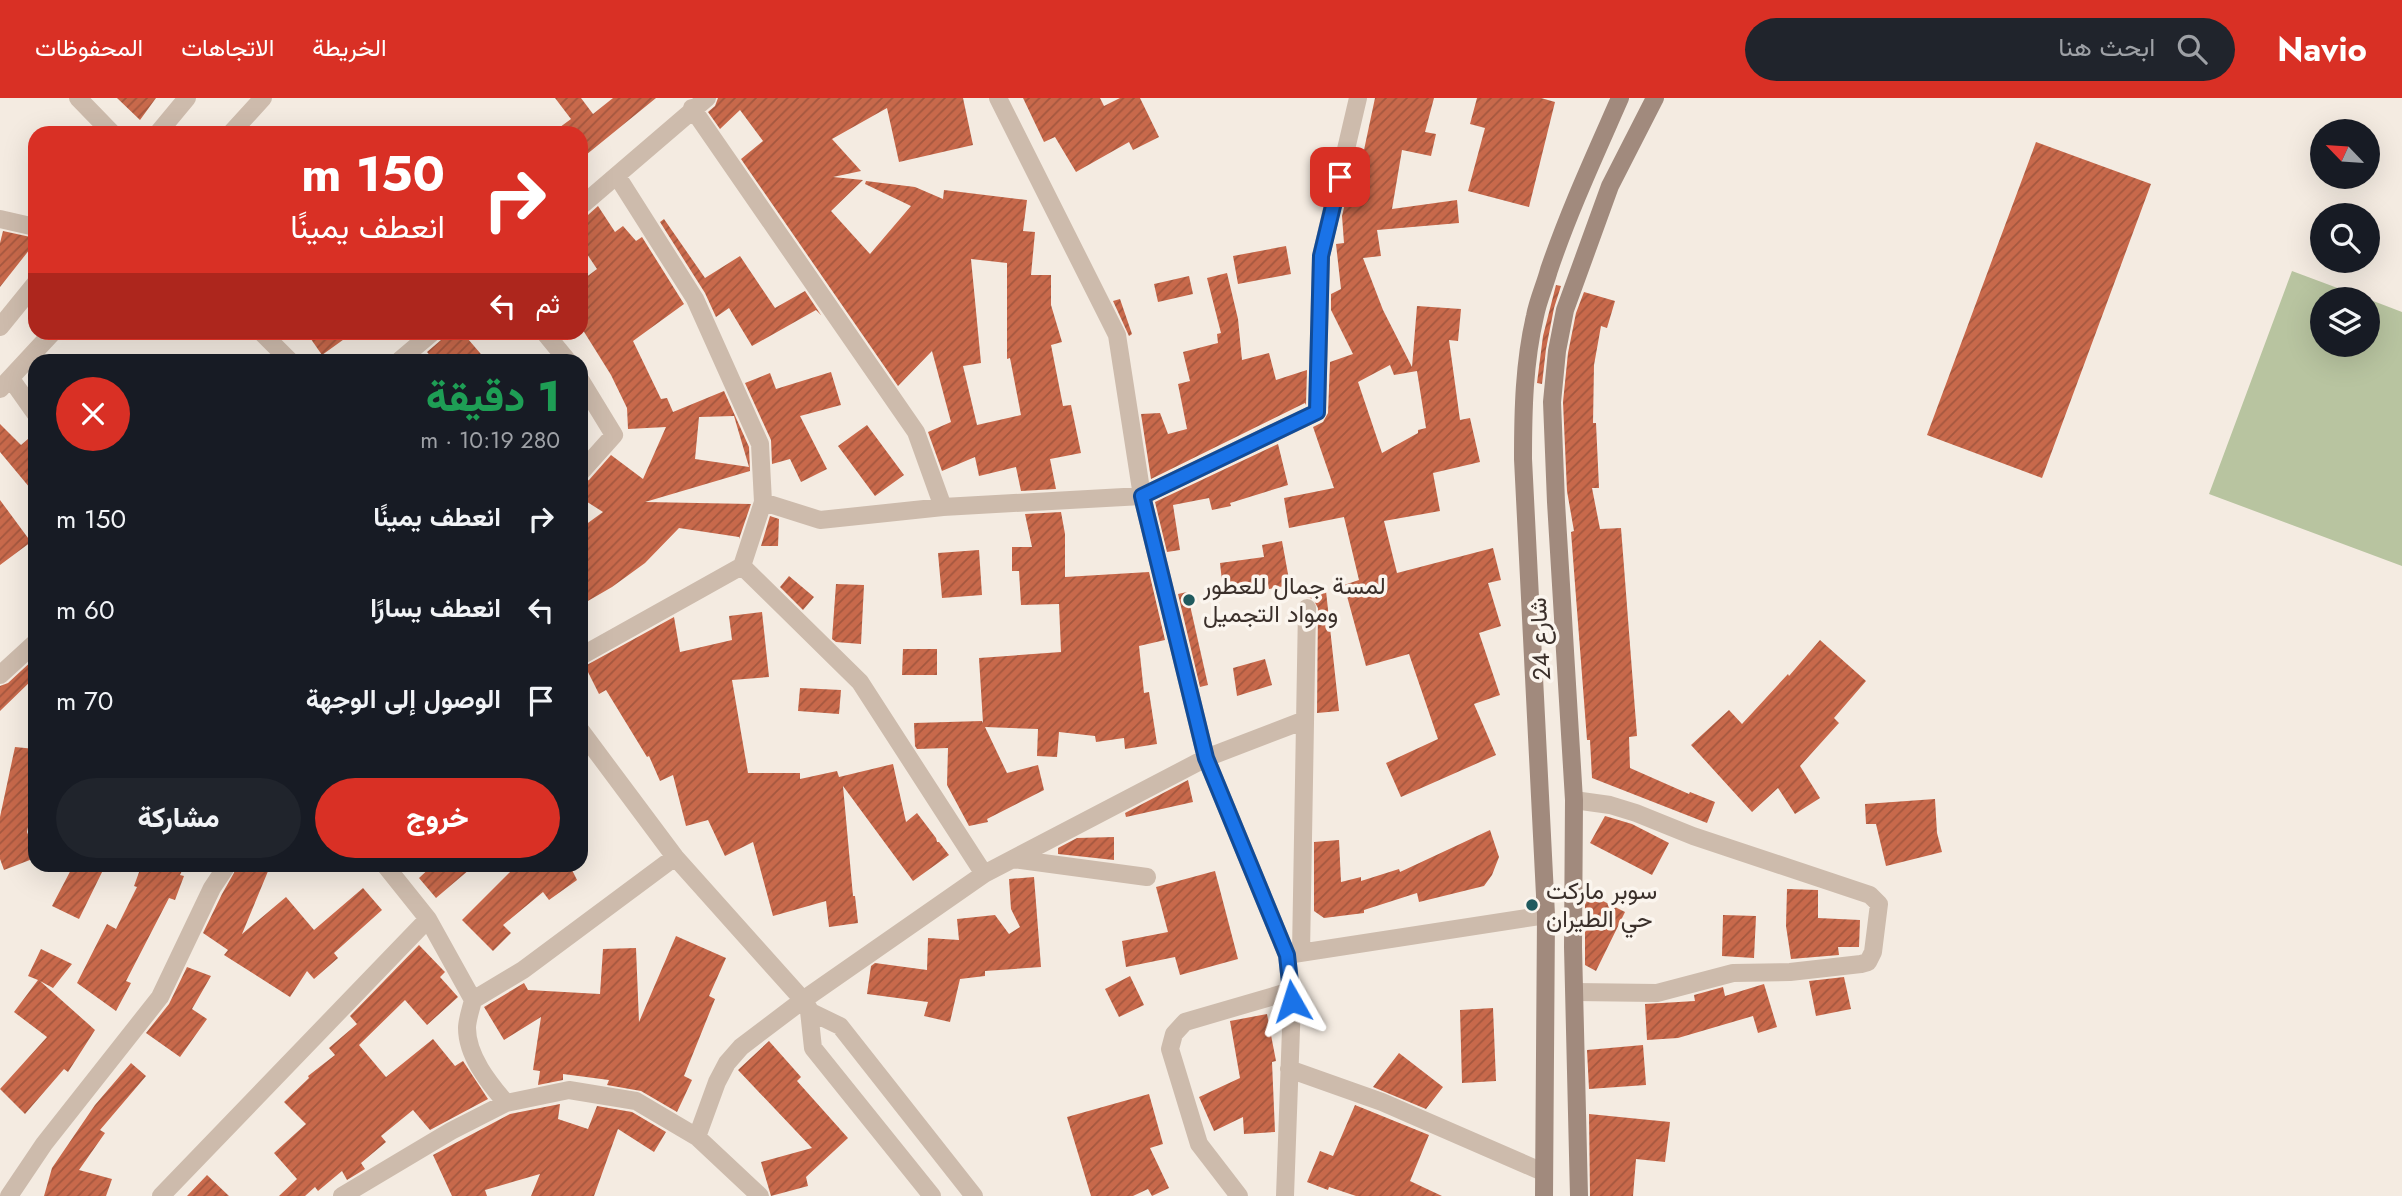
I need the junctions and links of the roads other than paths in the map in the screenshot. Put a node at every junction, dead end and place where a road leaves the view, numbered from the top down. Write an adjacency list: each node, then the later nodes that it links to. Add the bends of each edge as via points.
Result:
1 (78, 98): 9 (street)
2 (187, 98): 10 (street)
3 (263, 98): 11 (street)
4 (998, 98): 31 (street, via 1117,335)
5 (1358, 98): 31 (street, via 1321,256 1317,412)
6 (1620, 98): 49 (street, شارع 24, via 1557,246 1535,315 1527,363 1523,459)
7 (1655, 98): 42 (street, شارع 24, via 1610,186 1566,310 1557,351 1553,442)
8 (699, 103): 12 (street); 33 (street, via 916,432)
9 (105, 126)
10 (164, 126)
11 (238, 126)
12 (617, 176): 13 (street); 32 (street, via 695,299 760,444)
13 (588, 200)
14 (0, 219): 15 (street)
15 (28, 225)
16 (28, 293): 17 (street)
17 (0, 327)
18 (46, 340): 22 (street)
19 (269, 340): 23 (street)
20 (424, 340): 24 (street)
21 (551, 340): 25 (street)
22 (33, 354)
23 (283, 354)
24 (407, 354)
25 (562, 354)
26 (28, 360): 27 (street)
27 (6, 384): 29 (street)
28 (588, 392): 30 (street, via 614,435)
29 (28, 406)
30 (588, 464)
31 (1142, 496): 33 (street); 41 (street)
32 (763, 502): 33 (street, via 820,520); 34 (street)
33 (943, 507)
34 (742, 566): 37 (street); 47 (street, via 860,682)
35 (1307, 608): 39 (street)
36 (28, 649): 38 (street)
37 (588, 652)
38 (0, 675)
39 (1305, 720): 41 (street); 51 (street)
40 (588, 740): 43 (street)
41 (1206, 758): 44 (street); 51 (street)
42 (1574, 800): 53 (street, شارع 24); 53 (street, via 1636,813 1870,895 1879,904 1868,962 1790,972 1733,973 1657,993)
43 (675, 858): 54 (street, via 523,970); 55 (street)
44 (1013, 859): 47 (street); 48 (street)
45 (223, 872): 60 (street, via 160,997 44,1144)
46 (390, 872): 50 (street)
47 (984, 874): 55 (street)
48 (1147, 877)
49 (1546, 915): 51 (street); 59 (street, شارع 24)
50 (428, 919): 54 (street); 61 (street)
51 (1294, 954): 52 (street)
52 (1291, 991): 56 (street); 66 (street, via 1185,1022 1174,1034 1170,1049 1199,1144)
53 (1575, 992): 69 (street, شارع 24)
54 (473, 1000): 57 (street, via 467,1029 474,1058)
55 (806, 1005): 58 (street, via 741,1047 727,1063); 64 (street, via 813,1048); 65 (street, via 840,1026)
56 (1289, 1069): 59 (street, via 1382,1102); 67 (street)
57 (506, 1103): 58 (street, via 569,1090 636,1101); 62 (street)
58 (697, 1137): 63 (street)
59 (1543, 1172): 68 (street, شارع 24)
60 (9, 1196)
61 (161, 1196)
62 (342, 1196)
63 (760, 1196)
64 (932, 1196)
65 (974, 1196)
66 (1239, 1196)
67 (1285, 1196)
68 (1544, 1196)
69 (1579, 1196)

